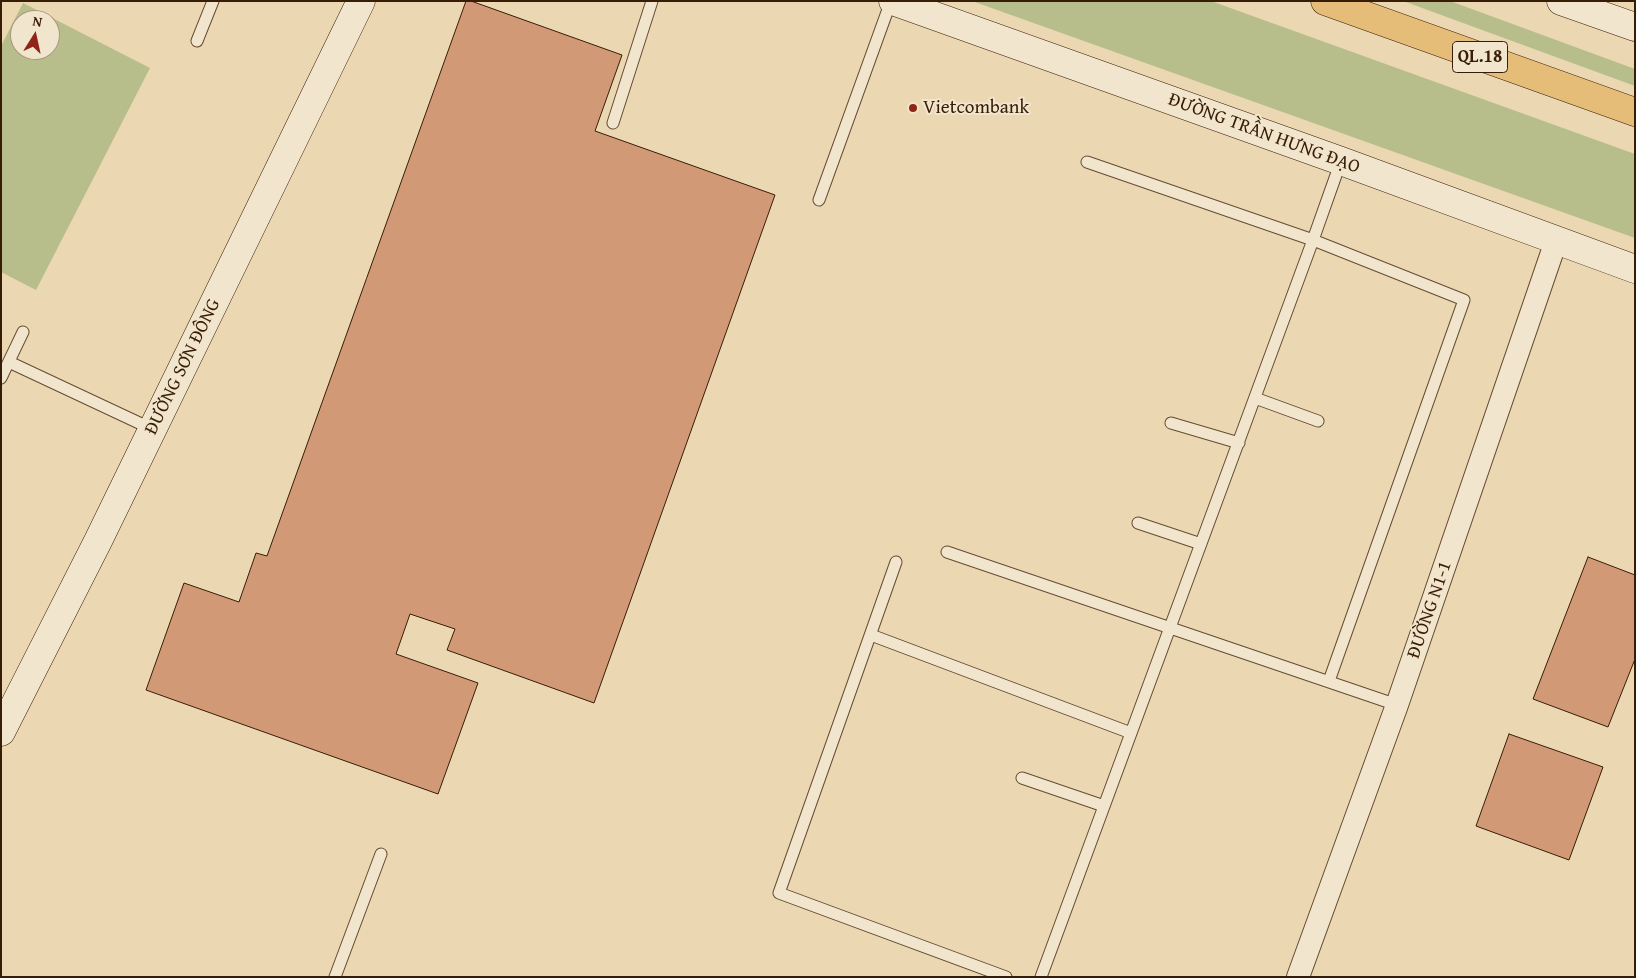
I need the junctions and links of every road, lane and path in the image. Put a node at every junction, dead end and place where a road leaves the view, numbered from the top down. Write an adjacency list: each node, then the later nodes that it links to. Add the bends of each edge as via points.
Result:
1 (213, 1): 8 (lane)
2 (361, 1): 23 (main road, ĐƯỜNG SƠN ĐÔNG)
3 (652, 1): 10 (lane)
4 (892, 1): 11 (main road, ĐƯỜNG TRẦN HƯNG ĐẠO); 13 (lane)
5 (1325, 1): 9 (highway, QL.18)
6 (1561, 1): 7 (main road)
7 (1635, 27)
8 (196, 41)
9 (1635, 112)
10 (613, 123)
11 (1341, 161): 14 (lane); 15 (main road, ĐƯỜNG TRẦN HƯNG ĐẠO)
12 (1087, 162): 14 (lane)
13 (819, 200)
14 (1313, 240): 20 (lane); 31 (lane, via 1464,300)
15 (1556, 241): 16 (main road, ĐƯỜNG TRẦN HƯNG ĐẠO); 32 (street, ĐƯỜNG N1-1)
16 (1635, 269)
17 (23, 332): 18 (lane)
18 (9, 362): 19 (lane); 23 (lane)
19 (1, 378)
20 (1255, 398): 21 (lane); 24 (lane)
21 (1318, 420)
22 (1171, 423): 24 (lane)
23 (152, 430): 33 (main road, ĐƯỜNG SƠN ĐÔNG)
24 (1239, 443): 26 (lane)
25 (1138, 522): 26 (lane)
26 (1201, 544): 29 (lane)
27 (947, 552): 29 (lane)
28 (896, 562): 30 (lane)
29 (1171, 627): 31 (lane); 34 (lane)
30 (870, 635): 34 (lane); 39 (lane, via 779,893)
31 (1329, 682): 32 (lane)
32 (1397, 705): 41 (street, ĐƯỜNG N1-1)
33 (1, 732)
34 (1131, 734): 36 (lane)
35 (1022, 778): 36 (lane)
36 (1104, 806): 40 (lane)
37 (381, 854): 38 (lane)
38 (335, 977)
39 (1006, 977)
40 (1041, 977)
41 (1298, 977)

